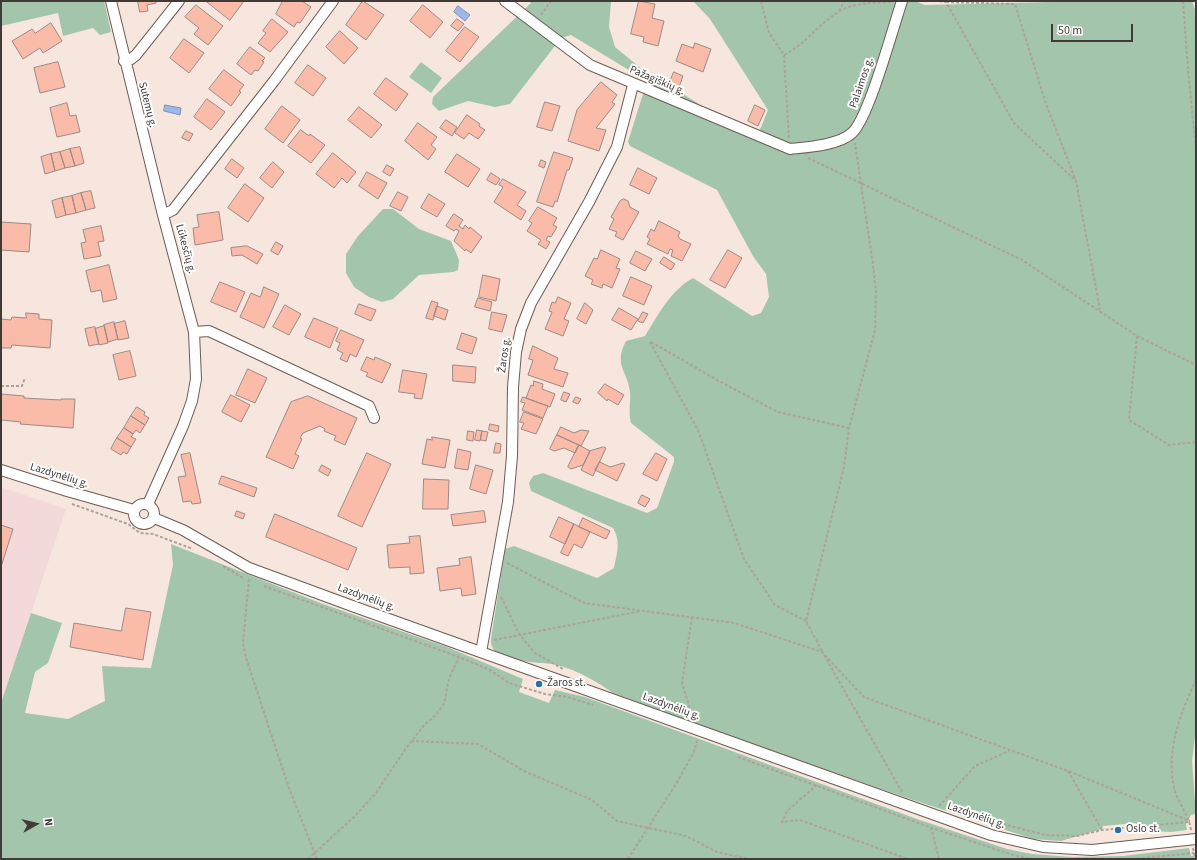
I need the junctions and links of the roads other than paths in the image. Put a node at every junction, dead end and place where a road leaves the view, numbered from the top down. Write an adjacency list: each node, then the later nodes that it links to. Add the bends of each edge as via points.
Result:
1 (111, 1): 6 (street, Sutemų g.)
2 (178, 1): 6 (street, via 136,55)
3 (334, 1): 9 (street, Lūkesčių g., via 173,210)
4 (505, 1): 7 (street, Pažagiškių g., via 590,65)
5 (902, 1): 8 (street, Palaimos g., via 865,113 853,133 845,138)
6 (124, 61): 9 (street, Sutemų g.)
7 (633, 85): 8 (street, Pažagiškių g., via 790,149); 16 (street, Žaros g., via 617,147 589,202 530,303 521,329 514,376 508,502)
8 (815, 146)
9 (163, 215): 10 (street, Lūkesčių g.)
10 (194, 332): 11 (street, via 209,331 369,406); 13 (street, Lūkesčių g., via 196,379 192,401)
11 (374, 418)
12 (1, 470): 14 (street, Lazdynėlių g.)
13 (148, 504): 14 (street); 15 (street, via 154,512)
14 (134, 510): 15 (street, via 134,519 142,524 151,522)
15 (154, 518): 16 (street, Lazdynėlių g., via 188,532 249,568)
16 (481, 652): 17 (street, Lazdynėlių g., via 823,775 935,810 991,835 1043,847 1092,850)
17 (1196, 839)

